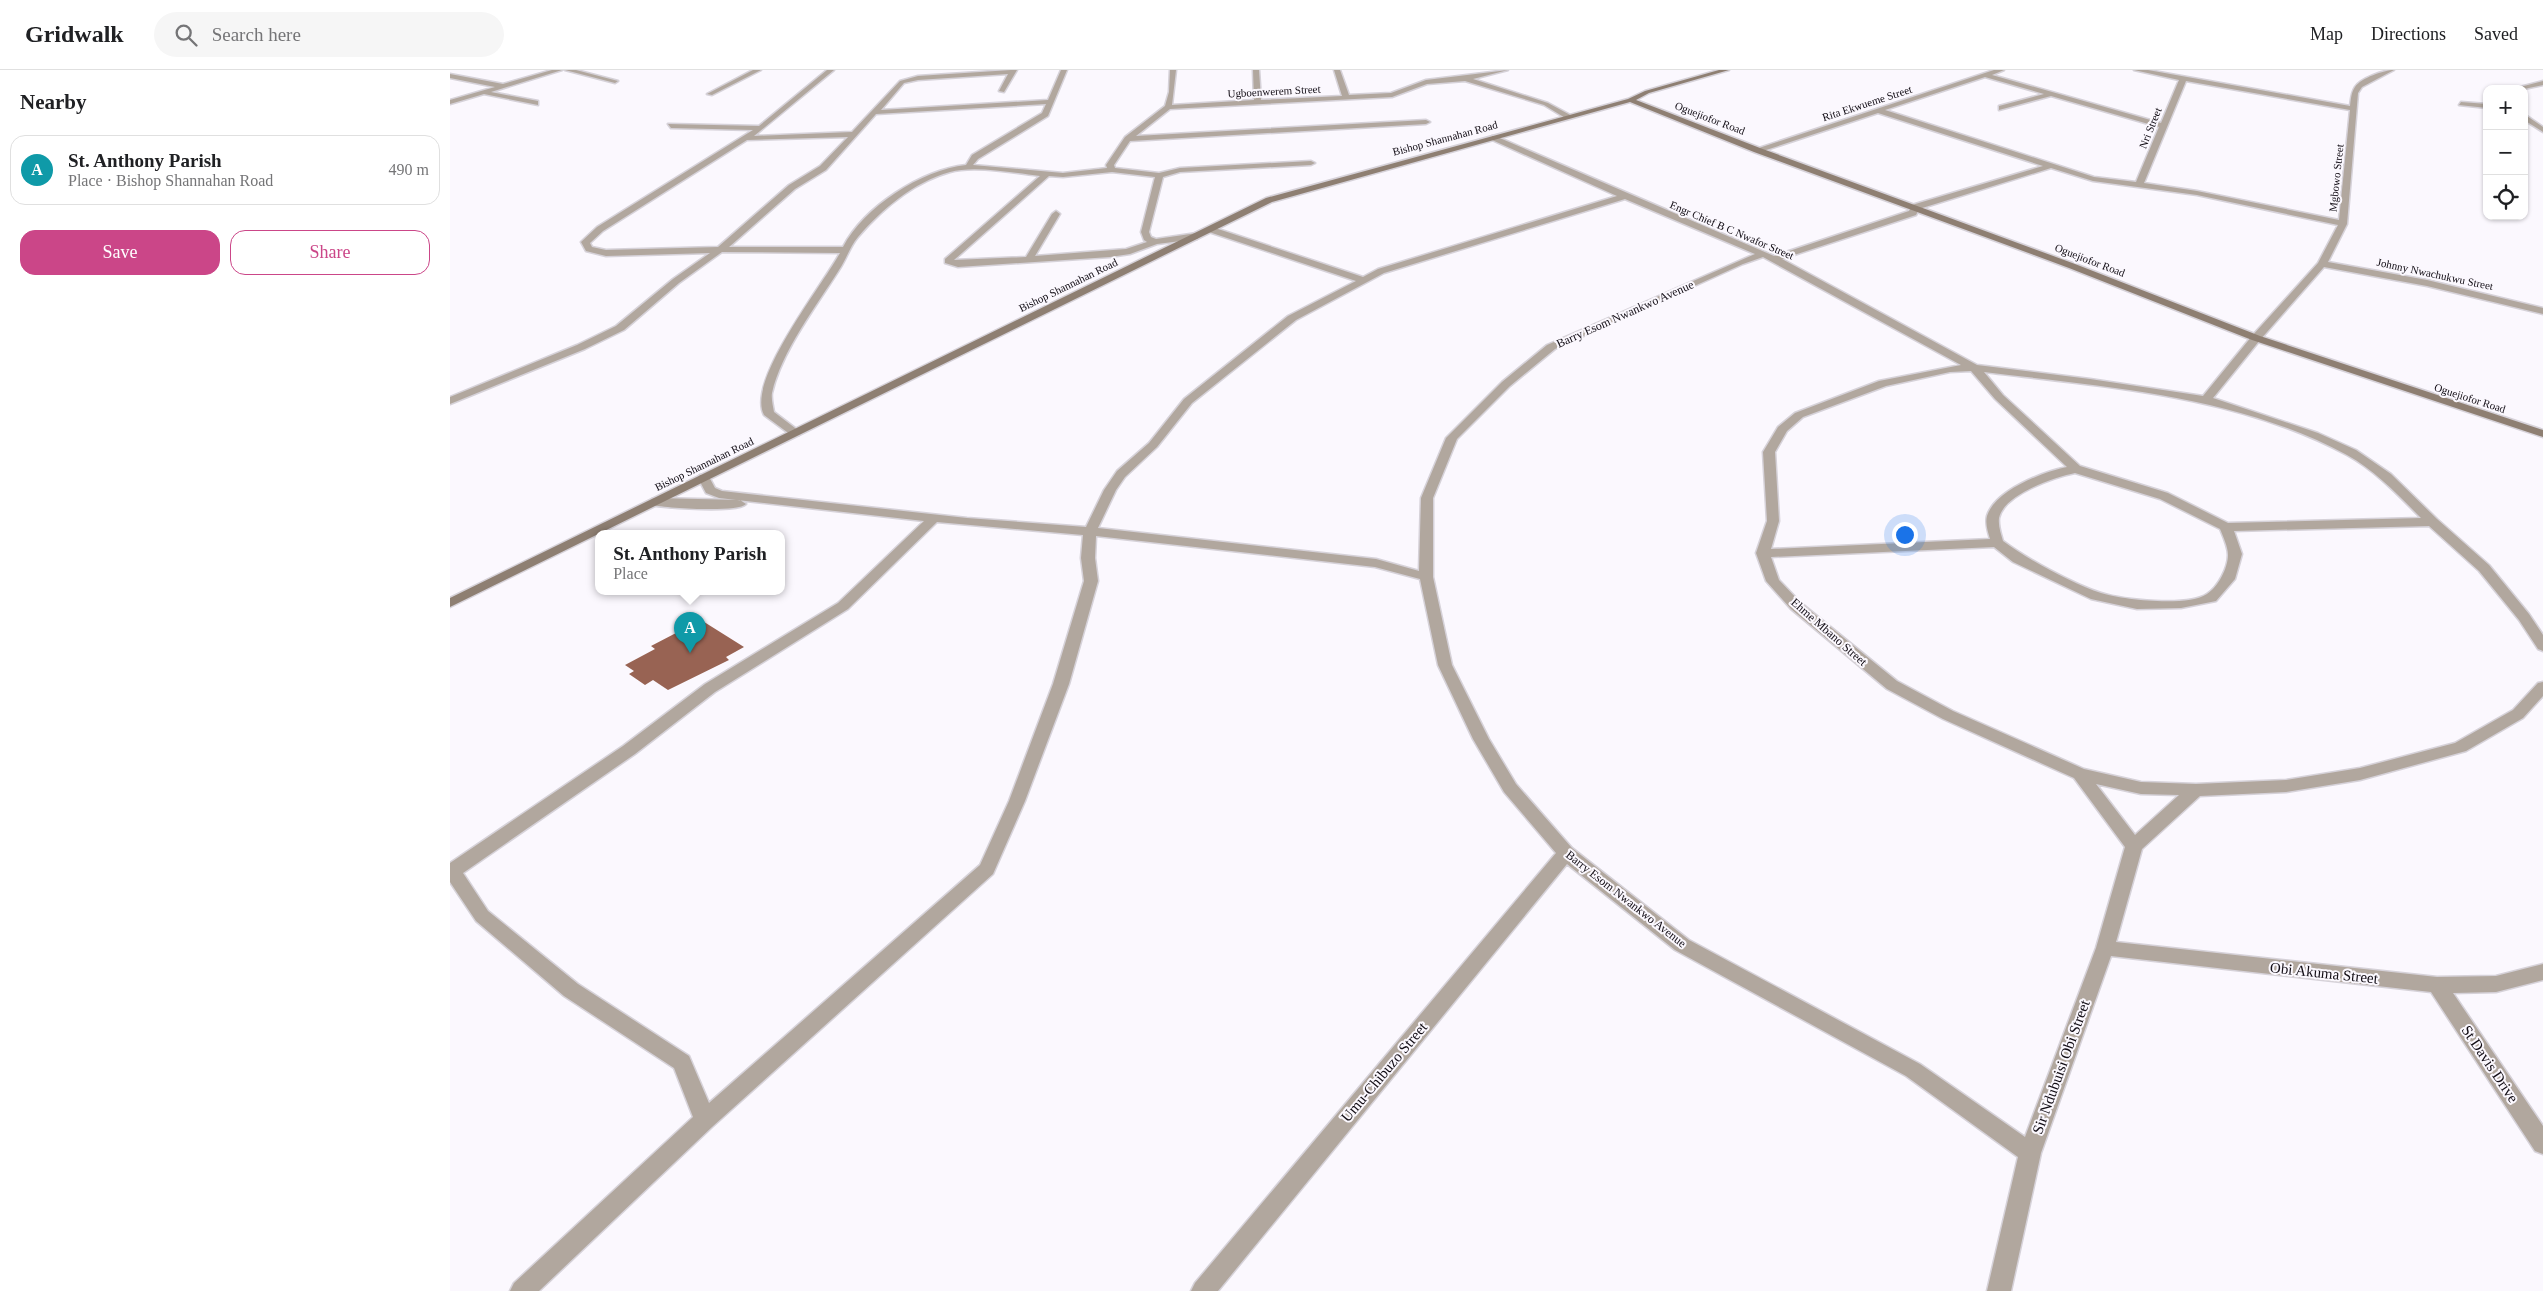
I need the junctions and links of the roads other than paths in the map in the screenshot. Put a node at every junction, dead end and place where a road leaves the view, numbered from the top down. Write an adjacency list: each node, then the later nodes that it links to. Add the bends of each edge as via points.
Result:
1 (464, 70): 18 (street)
2 (558, 70): 24 (street)
3 (568, 70): 22 (street)
4 (758, 70): 28 (street)
5 (831, 70): 48 (street)
6 (1064, 70): 33 (street)
7 (1173, 70): 38 (street)
8 (1256, 70): 34 (street)
9 (1337, 70): 30 (street)
10 (1505, 70): 20 (street)
11 (1726, 70): 31 (street, Bishop Shannahan Road, via 1647,92)
12 (2001, 70): 19 (street, Rita Ekwueme Street)
13 (2137, 70): 21 (street)
14 (2374, 70): 16 (street)
15 (1013, 71): 26 (street); 42 (street, via 902,82)
16 (2388, 71): 40 (street, Mgbowo Street, via 2359,86)
17 (1450, 73): 20 (street)
18 (450, 75): 24 (street)
19 (1984, 76): 29 (street); 41 (street, Rita Ekwueme Street)
20 (1466, 79): 30 (street, Ugboenwerem Street, via 1426,82 1410,86 1399,94); 43 (street, via 1546,104)
21 (2183, 79): 40 (street); 47 (street, Nri Street)
22 (615, 80)
23 (2543, 83): 25 (street)
24 (504, 86): 27 (street)
25 (2528, 86)
26 (1002, 91)
27 (478, 94): 32 (street); 35 (street, via 504,95)
28 (710, 94)
29 (2049, 95): 39 (street); 47 (street)
30 (1347, 99): 34 (street, Ugboenwerem Street)
31 (1630, 100): 43 (street, Bishop Shannahan Road); 55 (street, Oguejiofor Road)
32 (450, 102)
33 (1051, 102): 42 (street); 58 (street, via 1045,114 975,157)
34 (1258, 103): 38 (street, Ugboenwerem Street)
35 (536, 104)
36 (2461, 104): 37 (street)
37 (2483, 106)
38 (1168, 107): 53 (street)
39 (2002, 108)
40 (2354, 109): 66 (street, Mgbowo Street)
41 (1880, 111): 55 (street, Rita Ekwueme Street); 57 (street)
42 (876, 112): 50 (street)
43 (1570, 117): 52 (street, Bishop Shannahan Road)
44 (2528, 119): 49 (street)
45 (1426, 122): 53 (street)
46 (671, 126): 48 (street)
47 (2162, 126): 62 (street, Nri Street)
48 (761, 128): 51 (street)
49 (2542, 130): 54 (street)
50 (856, 134): 51 (street); 70 (street, via 824,168 785,193)
51 (744, 138): 70 (street, via 600,229 585,242 589,249 606,252)
52 (1498, 138): 63 (street, Engr Chief B C Nwafor Street); 67 (street, Bishop Shannahan Road, via 1269,200)
53 (1128, 139): 59 (street, via 1110,165)
54 (2543, 141)
55 (1757, 150): 64 (street, Oguejiofor Road)
56 (1311, 163): 61 (street, via 1180,170)
57 (2050, 166): 62 (street, via 2093,179); 64 (street)
58 (968, 167): 60 (street); 71 (street, via 944,170 905,190 874,215)
59 (1112, 170): 60 (street); 61 (street)
60 (1047, 174): 74 (street, via 948,261 958,264)
61 (1159, 175): 69 (street, via 1144,232)
62 (2139, 185): 66 (street)
63 (1625, 196): 73 (street, Engr Chief B C Nwafor Street); 78 (street, via 1418,258)
64 (1915, 207): 75 (street, via 1913,213); 80 (street, Oguejiofor Road)
65 (1056, 214): 74 (street)
66 (2343, 224): 76 (street, Mgbowo Street)
67 (1212, 230): 68 (street, Bishop Shannahan Road); 78 (street)
68 (1197, 236): 69 (street); 77 (street, Bishop Shannahan Road)
69 (1155, 242): 72 (street)
70 (721, 249): 71 (street); 83 (street, via 670,285 620,328)
71 (845, 250): 84 (street, via 784,349 766,394 768,413)
72 (1127, 252): 74 (street); 77 (street)
73 (1761, 255): 75 (street, Engr Chief B C Nwafor Street); 98 (street, Barry Esom Nwankwo Avenue, via 1551,347 1506,384 1452,438 1427,498)
74 (1029, 259)
75 (1774, 259): 81 (street, Engr Chief B C Nwafor Street)
76 (2322, 264): 79 (street, Johnny Nwachukwu Street, via 2427,283); 80 (street, Mgbowo Street)
77 (1129, 269): 84 (street, Bishop Shannahan Road)
78 (1363, 280): 95 (street, via 1292,318 1188,401 1153,445 1121,474)
79 (2543, 311)
80 (2256, 338): 82 (street, Mgbowo Street); 85 (street, Oguejiofor Road)
81 (1974, 368): 82 (street); 86 (street, via 1998,397); 97 (street, via 1942,370 1883,383 1799,415 1782,429 1769,452 1773,521)
82 (2206, 400): 91 (street, via 2280,422 2352,453 2387,477)
83 (450, 401)
84 (796, 433): 87 (street, Bishop Shannahan Road)
85 (2543, 434)
86 (2076, 469): 92 (street, via 2164,496); 96 (street, via 2051,474 2031,483 1999,506 1993,517)
87 (704, 478): 88 (street, via 710,490 719,494); 89 (street, Bishop Shannahan Road)
88 (779, 501): 89 (street, via 713,506); 90 (street)
89 (656, 502): 93 (street, Bishop Shannahan Road)
90 (934, 518): 95 (street); 106 (street, via 842,606 710,688 629,750)
91 (2432, 522): 92 (street); 100 (street, via 2484,568)
92 (2226, 527): 96 (street, via 2235,554 2228,579 2212,598 2181,604 2137,605 2096,596 2027,563)
93 (599, 530)
94 (595, 532): 99 (street, Bishop Shannahan Road)
95 (1090, 532): 98 (street, via 1376,563); 110 (street, via 1088,558 1091,581 1061,684 1017,801 987,869)
96 (1997, 543): 97 (street)
97 (1763, 553): 102 (street, Ehme Mbano Street, via 1773,581 1796,606 1892,685 1948,715)
98 (1426, 577): 105 (street, Barry Esom Nwankwo Avenue, via 1445,665 1481,739 1510,788)
99 (450, 603)
100 (2543, 646)
101 (2543, 687): 103 (street, via 2518,714 2460,748 2360,774 2286,786)
102 (2080, 774): 103 (street, via 2141,788); 104 (street, Ehme Mbano Street)
103 (2196, 790): 104 (street)
104 (2134, 846): 107 (street, Sir Ndubuisi Obi Street)
105 (1566, 852): 112 (street, Barry Esom Nwankwo Avenue, via 1682,945 1914,1070); 114 (street, Umu-Chibuzo Street)
106 (451, 872): 110 (street, via 482,916 571,990 682,1062)
107 (2105, 948): 109 (street, Obi Akuma Street); 112 (street, Sir Ndubuisi Obi Street)
108 (2543, 972): 109 (street, Obi Akuma Street, via 2496,984)
109 (2437, 985): 111 (street, St Davis Drive)
110 (705, 1120): 113 (street)
111 (2543, 1144)
112 (2030, 1153): 115 (street, Sir Ndubuisi Obi Street)
113 (522, 1291)
114 (1203, 1291)
115 (1999, 1291)

